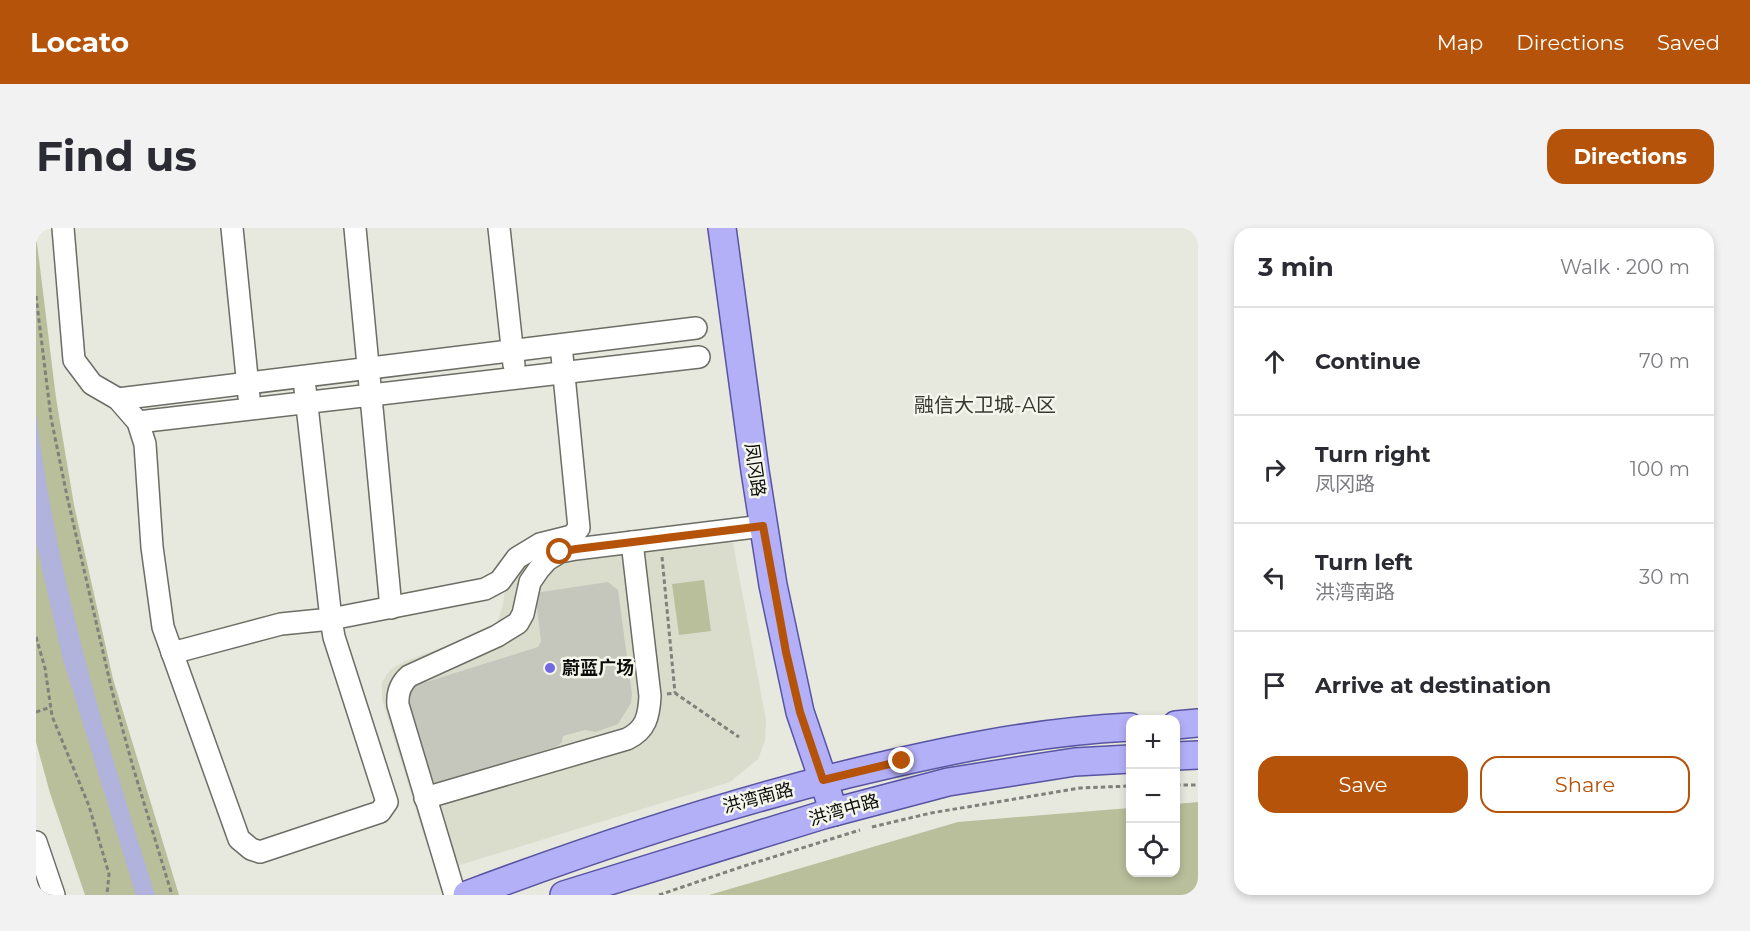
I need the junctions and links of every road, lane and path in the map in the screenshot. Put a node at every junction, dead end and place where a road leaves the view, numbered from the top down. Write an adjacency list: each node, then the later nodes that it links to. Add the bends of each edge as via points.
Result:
1 (63, 228): 17 (street, via 74,360 92,384)
2 (232, 228): 15 (street)
3 (355, 228): 11 (street)
4 (499, 228): 9 (street)
5 (722, 228): 21 (main road, 凤冈路)
6 (36, 296): 48 (path, via 51,418 67,496 115,701)
7 (696, 328): 8 (street)
8 (561, 345): 9 (street); 12 (street)
9 (513, 351): 11 (street); 14 (street)
10 (699, 357): 12 (street)
11 (368, 368): 13 (street); 16 (street)
12 (564, 373): 14 (street); 24 (street, via 579,528 572,536 540,544 517,558 500,580 485,589)
13 (304, 376): 15 (street); 18 (street)
14 (516, 379): 16 (street)
15 (248, 383): 17 (street); 19 (street)
16 (371, 395): 18 (street); 24 (street)
17 (118, 399): 20 (street)
18 (306, 403): 19 (street); 25 (street)
19 (251, 409): 20 (street)
20 (138, 422): 27 (street, via 145,444 152,547 163,627)
21 (763, 526): 22 (street); 39 (main road, 凤冈路, via 800,712)
22 (660, 538): 23 (street); 28 (path)
23 (632, 542): 29 (street); 43 (street, via 560,552 547,560 530,582 518,623 403,682 398,705)
24 (391, 608): 25 (street)
25 (331, 619): 27 (street, via 281,624); 27 (street, via 387,802 380,812 260,852 239,839)
26 (36, 637): 30 (path)
27 (172, 653)
28 (675, 693): 29 (path); 35 (path)
29 (650, 696): 43 (street, via 647,720 636,735)
30 (51, 707): 31 (path); 47 (path, via 109,874)
31 (36, 712)
32 (1198, 723): 33 (main road)
33 (1180, 725)
34 (1126, 727): 39 (main road, 洪湾南路, via 980,744)
35 (739, 736)
36 (1198, 755): 37 (main road)
37 (1180, 756)
38 (1126, 759): 44 (main road, 洪湾中路, via 1075,762 948,782)
39 (823, 780): 44 (main road, 凤冈路); 50 (main road, 洪湾南路, via 688,818)
40 (1198, 784): 41 (path)
41 (1180, 785)
42 (1126, 786): 52 (path, via 1080,788 931,813 865,829)
43 (425, 798): 49 (street)
44 (834, 812): 51 (main road, 洪湾中路)
45 (36, 842): 46 (street)
46 (54, 895)
47 (107, 895)
48 (172, 895)
49 (455, 895)
50 (466, 895)
51 (564, 895)
52 (659, 895)

